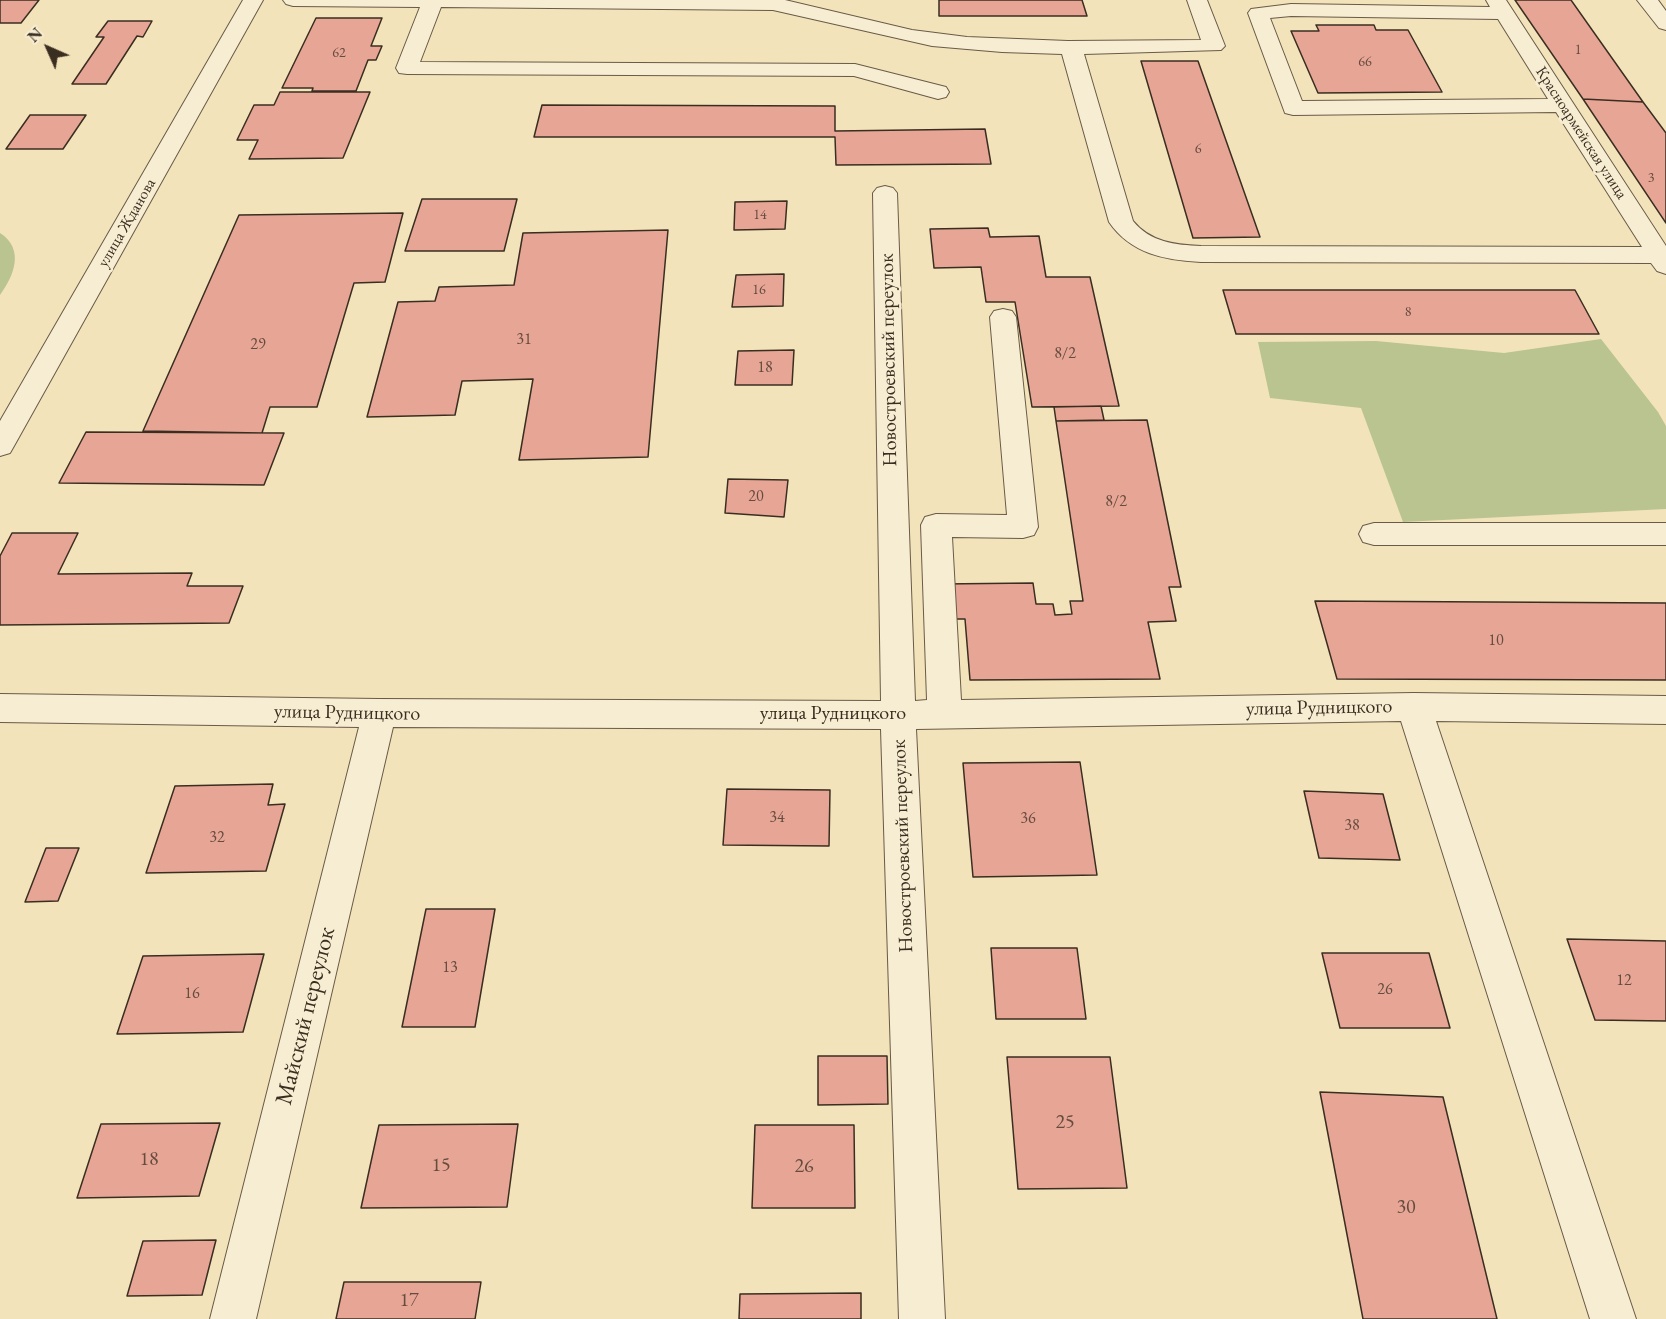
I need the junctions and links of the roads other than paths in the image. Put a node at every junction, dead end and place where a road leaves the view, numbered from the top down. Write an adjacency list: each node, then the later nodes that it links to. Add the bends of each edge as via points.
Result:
1 (253, 0): 14 (street, улица Жданова)
2 (293, 0): 5 (street)
3 (1197, 0): 8 (street, via 1214,46)
4 (1647, 0): 7 (street)
5 (433, 1): 8 (street, via 772,4 932,39); 9 (street, via 407,68 855,70)
6 (1500, 6): 10 (street, Красноармейская улица); 10 (street, via 1258,13 1293,108)
7 (1666, 24)
8 (1071, 47): 12 (street, via 1121,222 1138,239 1154,247 1172,253 1201,254)
9 (938, 92)
10 (1563, 105): 12 (street, Красноармейская улица)
11 (885, 193): 22 (street, Новостроевский переулок)
12 (1663, 261)
13 (1003, 317): 21 (street, via 1023,527 936,525)
14 (0, 446)
15 (1374, 534): 16 (street)
16 (1666, 534)
17 (1414, 706): 19 (street, улица Рудницкого); 21 (street, улица Рудницкого); 25 (street)
18 (0, 708): 20 (street, улица Рудницкого)
19 (1666, 710)
20 (379, 713): 22 (street, улица Рудницкого); 23 (street, Майский переулок)
21 (945, 714): 22 (street, улица Рудницкого)
22 (898, 715): 24 (street, Новостроевский переулок)
23 (233, 1319)
24 (922, 1319)
25 (1613, 1319)

